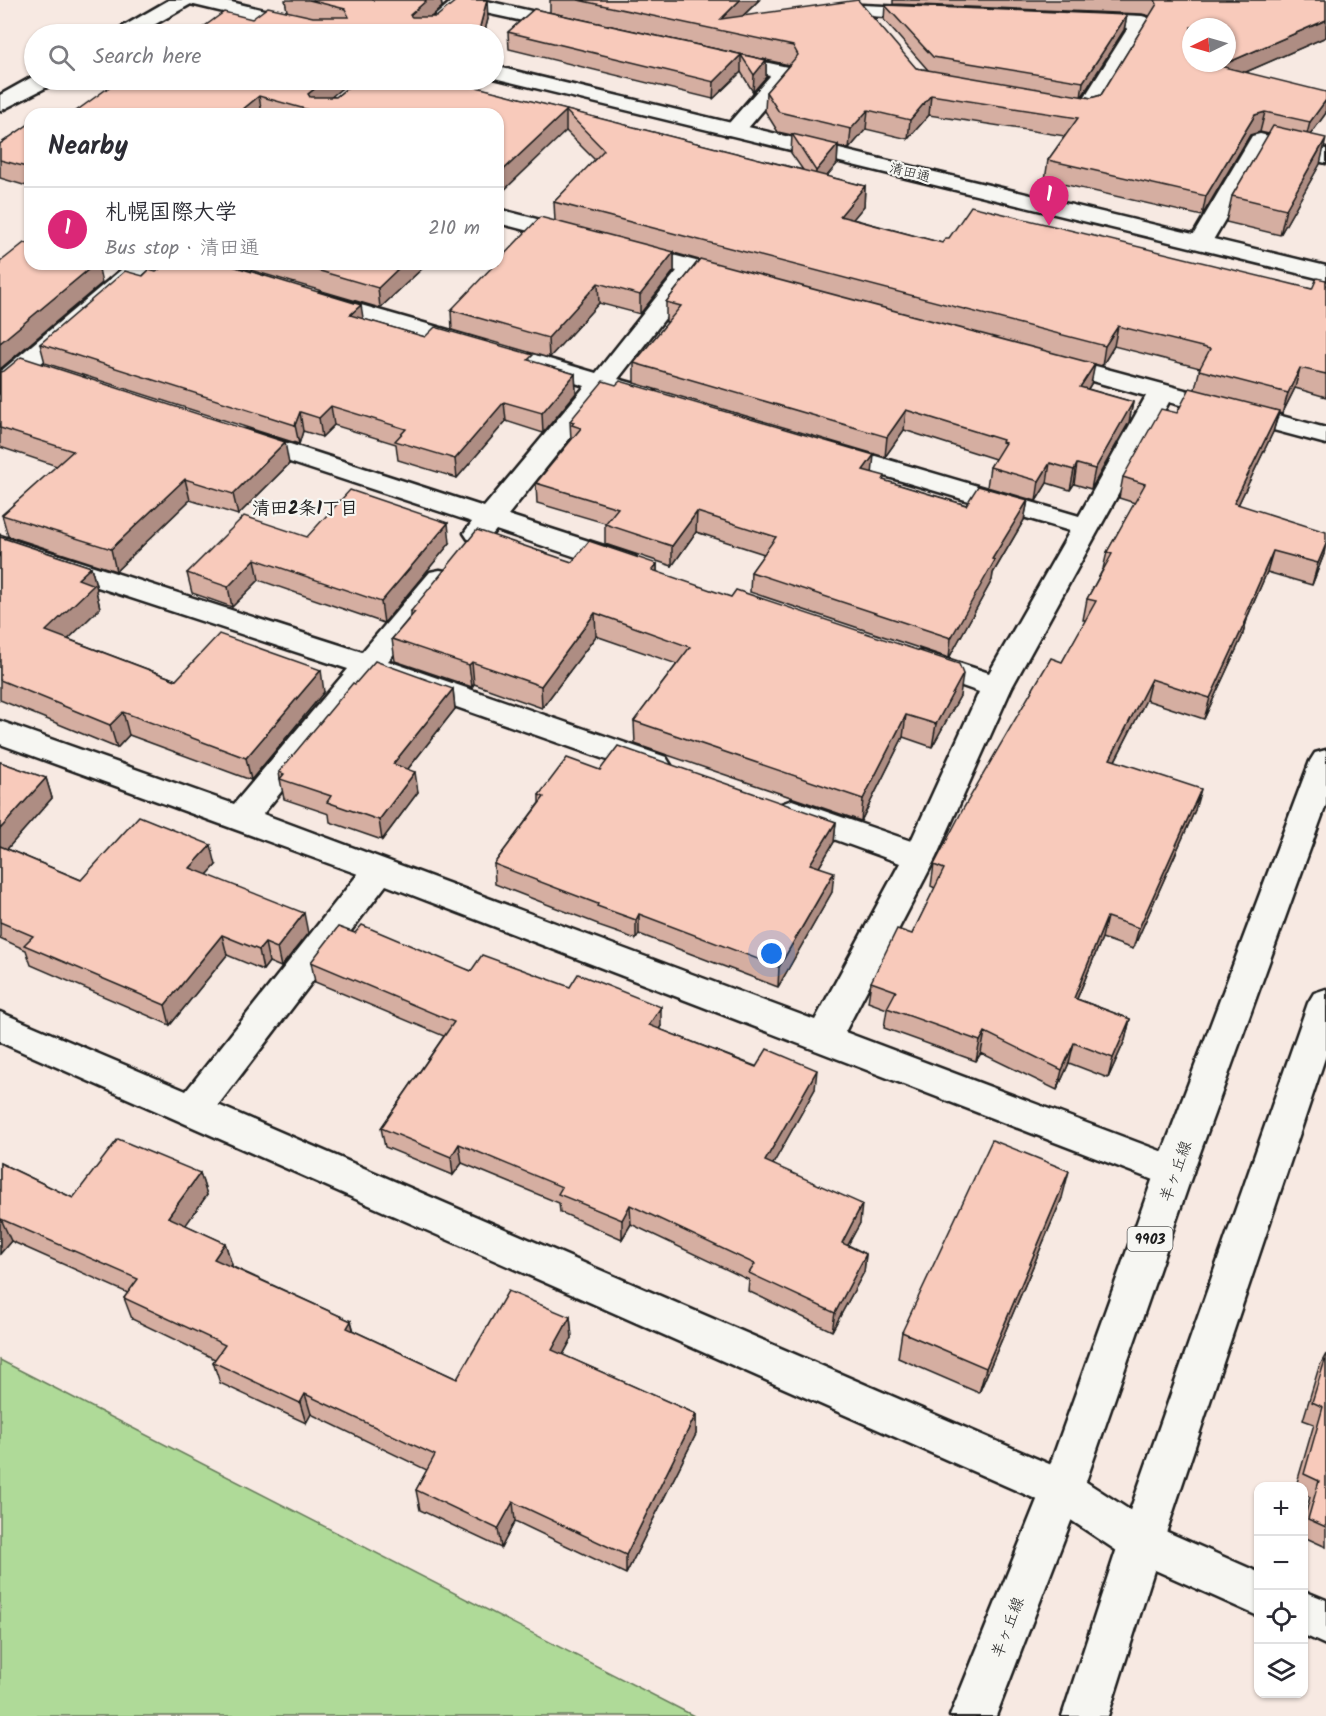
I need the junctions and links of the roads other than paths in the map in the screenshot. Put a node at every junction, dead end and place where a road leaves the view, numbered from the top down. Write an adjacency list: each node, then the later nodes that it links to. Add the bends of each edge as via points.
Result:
1 (184, 0): 6 (main road)
2 (197, 0): 7 (main road)
3 (857, 6): 4 (main road); 10 (main road)
4 (944, 14)
5 (1061, 19): 14 (main road, via 1142,22 1088,108)
6 (142, 24)
7 (298, 24)
8 (436, 24): 9 (main road, via 463,2)
9 (589, 30)
10 (885, 37)
11 (704, 55): 16 (main road, via 784,73)
12 (504, 74): 16 (main road, 清田通)
13 (25, 90): 15 (main road)
14 (1041, 100)
15 (0, 104)
16 (734, 130): 19 (main road, 清田通)
17 (1326, 156): 19 (main road, via 1260,141)
18 (504, 218): 20 (main road)
19 (1201, 242): 22 (main road, 清田通)
20 (692, 268): 23 (main road); 28 (main road)
21 (136, 270): 26 (main road)
22 (1326, 273)
23 (756, 284)
24 (298, 294): 28 (main road)
25 (1025, 355): 30 (main road)
26 (22, 366): 27 (main road); 29 (main road)
27 (56, 377)
28 (602, 382): 31 (main road); 35 (main road)
29 (0, 385)
30 (1161, 393): 33 (main road); 36 (main road)
31 (670, 403)
32 (223, 431): 35 (main road)
33 (1326, 436)
34 (805, 443): 36 (main road)
35 (491, 518): 38 (main road); 40 (main road)
36 (1086, 527): 41 (main road)
37 (0, 545): 40 (main road)
38 (648, 570)
39 (896, 653): 41 (main road)
40 (368, 665): 44 (main road); 46 (main road)
41 (998, 687): 47 (main road)
42 (0, 732): 46 (main road)
43 (1326, 760): 53 (main road, 羊ヶ丘線 / 9903)
44 (683, 774)
45 (762, 802): 47 (main road)
46 (241, 818): 48 (main road)
47 (920, 857): 51 (main road)
48 (380, 869): 51 (main road); 52 (main road)
49 (1326, 1003): 55 (main road)
50 (0, 1026): 52 (main road)
51 (824, 1038): 53 (main road)
52 (193, 1110): 54 (main road)
53 (1174, 1172): 54 (main road, 羊ヶ丘線 / 9903)
54 (1062, 1490): 55 (main road); 59 (main road, 羊ヶ丘線 / 9903)
55 (1141, 1542): 56 (main road); 60 (main road)
56 (1254, 1592)
57 (1308, 1615): 58 (main road)
58 (1326, 1623)
59 (973, 1716)
60 (1085, 1716)

